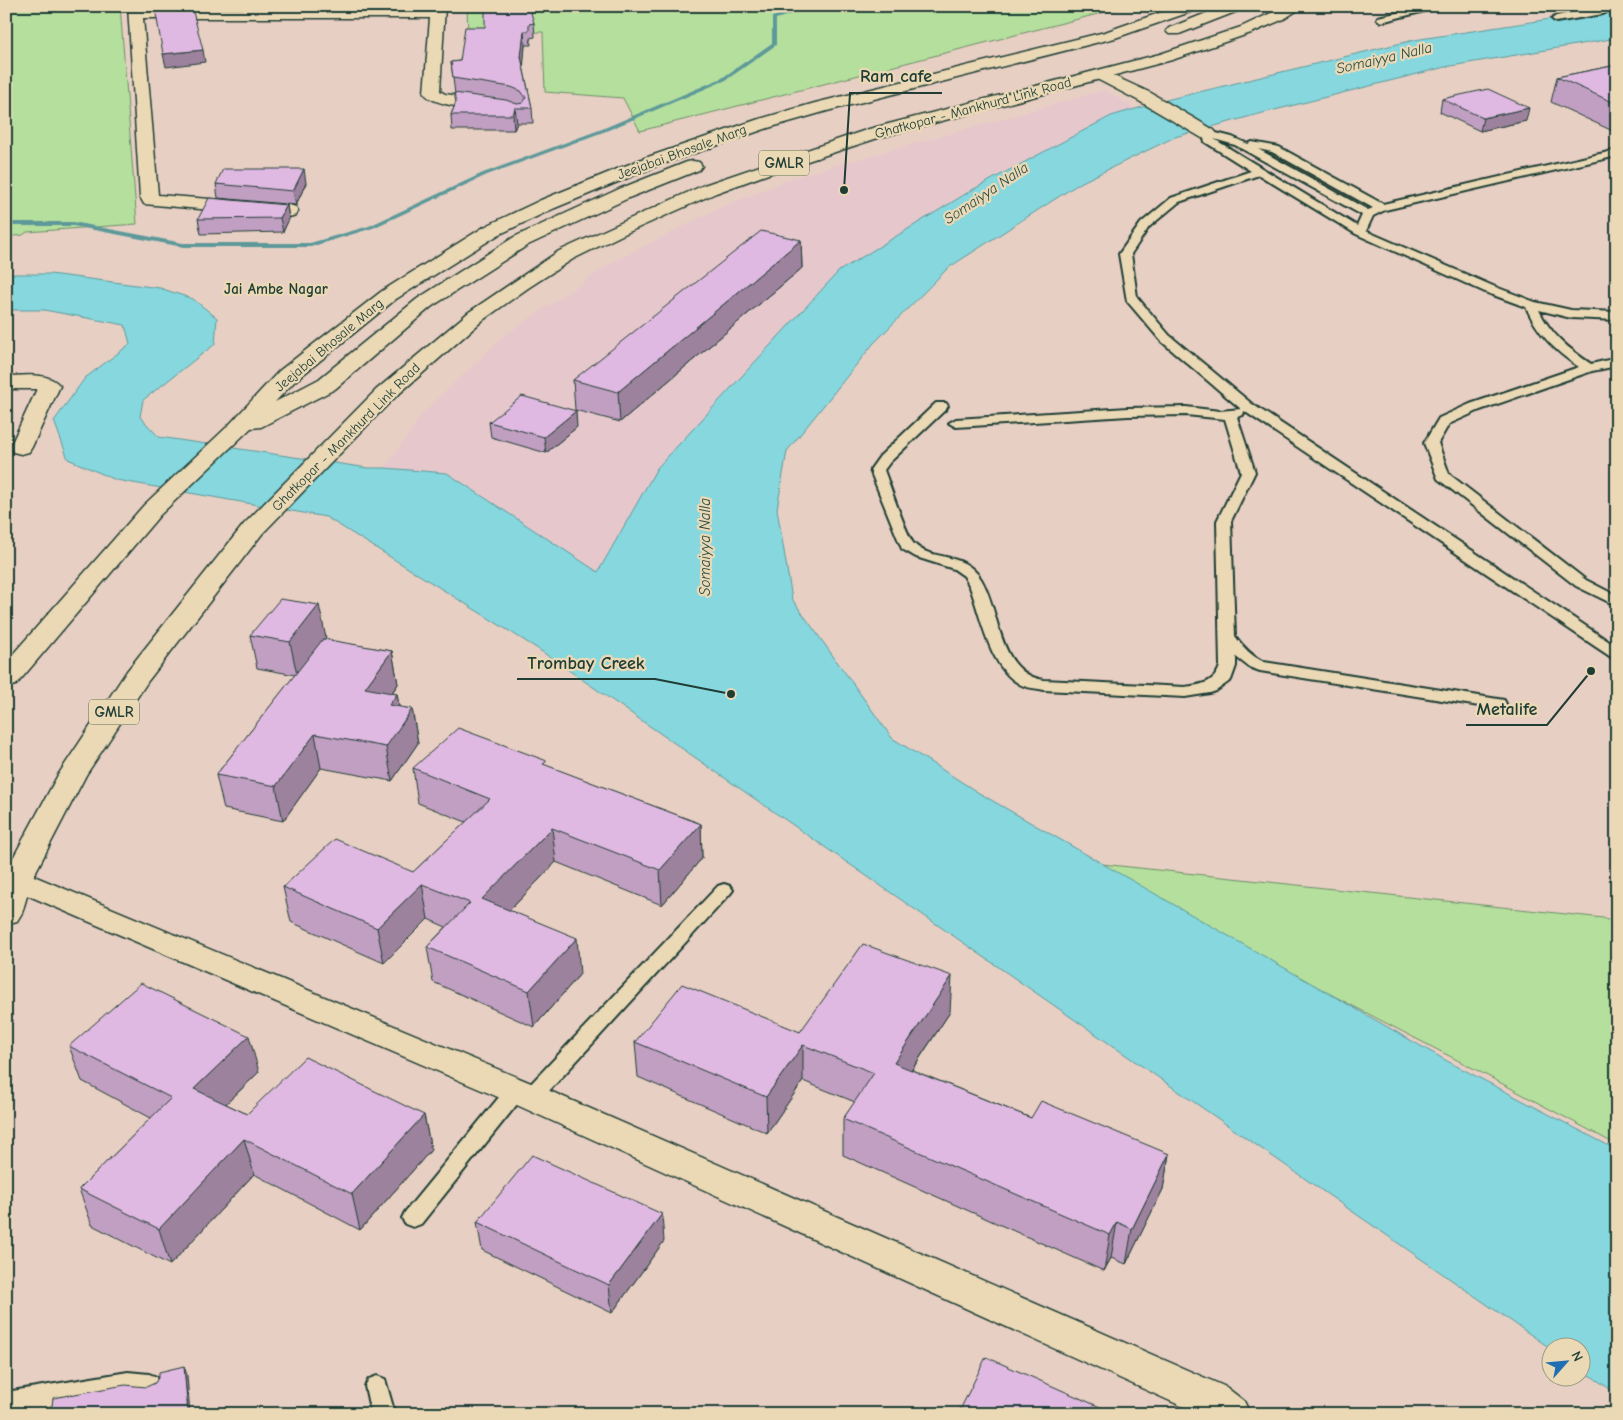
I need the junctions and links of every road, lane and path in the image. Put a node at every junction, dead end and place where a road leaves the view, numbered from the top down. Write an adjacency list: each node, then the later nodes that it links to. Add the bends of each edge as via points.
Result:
1 (1194, 6): 33 (main road, Jeejabai Bhosale Marg / GMLR, via 1110,35 762,124 648,163 548,204 491,231 389,295 287,376)
2 (1238, 6): 10 (main road)
3 (1298, 6): 12 (main road, Ghatkopar - Mankhurd Link Road / GMLR, via 1209,43)
4 (1441, 6): 8 (lane)
5 (1613, 6): 9 (lane)
6 (135, 10): 7 (main road); 21 (main road, via 151,200)
7 (438, 10): 13 (main road, via 432,93 440,98)
8 (1381, 19)
9 (1556, 20)
10 (1157, 36)
11 (1132, 44): 15 (main road, via 843,117)
12 (1101, 75): 14 (main road); 40 (main road, Ghatkopar - Mankhurd Link Road / GMLR, via 874,133 710,189 566,255 476,316 384,395 253,529 137,677 72,775)
13 (512, 109)
14 (1205, 133): 16 (lane); 19 (lane, via 1214,144)
15 (766, 141)
16 (1240, 143): 20 (lane, via 1275,149); 22 (lane)
17 (748, 147): 33 (main road, via 625,193 521,240 424,303 327,384)
18 (1617, 153): 20 (lane)
19 (1261, 171): 23 (lane); 30 (lane, via 1175,200 1145,225 1125,254 1131,298 1165,338)
20 (1381, 208): 22 (lane)
21 (289, 211)
22 (1368, 214): 23 (lane)
23 (1360, 232): 24 (lane)
24 (1531, 305): 25 (lane, via 1571,314); 27 (lane, via 1539,326 1556,347)
25 (1617, 316)
26 (1617, 362): 27 (lane)
27 (1589, 368): 35 (lane, via 1475,406 1444,422 1431,443 1443,476 1581,583)
28 (6, 384): 34 (main road, via 38,382 49,386)
29 (941, 406): 36 (lane, via 885,459 878,470 907,546 916,554 948,562 967,571 976,585 1009,668 1025,681 1044,685 1185,692 1210,688 1225,677)
30 (1247, 407): 31 (lane); 37 (lane)
31 (1230, 415): 32 (lane, via 1121,411); 36 (lane, via 1248,472 1224,521)
32 (956, 423)
33 (236, 431): 38 (main road, GMLR, via 152,510)
34 (21, 447)
35 (1617, 602)
36 (1227, 636): 39 (lane, via 1242,656 1260,666)
37 (1617, 654)
38 (6, 679)
39 (1498, 704)
40 (17, 879): 42 (main road, GMLR); 43 (main road)
41 (724, 890): 43 (lane)
42 (6, 913)
43 (524, 1094): 44 (lane); 50 (main road, via 1212,1400)
44 (413, 1218)
45 (149, 1384): 48 (lane, via 128,1382)
46 (377, 1386): 49 (lane)
47 (6, 1403): 48 (lane)
48 (43, 1405)
49 (383, 1414)
50 (1230, 1414)

